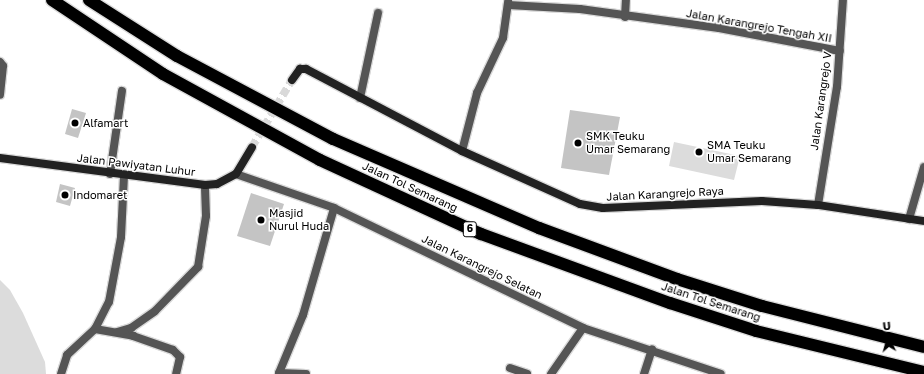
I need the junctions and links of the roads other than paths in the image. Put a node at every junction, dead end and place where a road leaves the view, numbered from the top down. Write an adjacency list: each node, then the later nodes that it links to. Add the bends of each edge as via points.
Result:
1 (52, 0): 32 (highway, Jalan Tol Semarang / 6, via 164,74 320,160 481,234 670,303 756,331)
2 (89, 0): 29 (highway, Jalan Tol Semarang, via 177,56 333,139 539,228 677,279 762,306)
3 (626, 0): 7 (street)
4 (844, 0): 8 (street, Jalan Karangrejo V)
5 (508, 2): 7 (street, Jalan Karangrejo Tengah XII, via 580,9); 15 (street, via 503,38 477,93)
6 (378, 13): 13 (street)
7 (625, 17): 8 (street, Jalan Karangrejo Tengah XII, via 719,28)
8 (840, 51): 22 (street, Jalan Karangrejo V)
9 (0, 62): 12 (street, via 3,66)
10 (294, 76): 13 (main road, Jalan Karangrejo Raya, via 300,69 306,69)
11 (122, 90): 18 (street)
12 (0, 95)
13 (360, 98): 15 (main road, Jalan Karangrejo Raya)
14 (252, 147): 19 (main road)
15 (462, 151): 22 (main road, Jalan Karangrejo Raya, via 559,196 603,208 762,201)
16 (0, 158): 18 (main road, Jalan Pawiyatan Luhur)
17 (924, 168): 24 (street)
18 (110, 174): 20 (main road, Jalan Pawiyatan Luhur)
19 (236, 174): 21 (main road, Jalan Pawiyatan Luhur, via 217,184); 23 (street, Jalan Karangrejo Selatan)
20 (124, 175): 21 (main road, Jalan Pawiyatan Luhur); 27 (street, via 117,266 109,302)
21 (205, 185): 28 (street, via 206,216 198,267 155,311 131,328)
22 (818, 204): 24 (main road, Jalan Karangrejo Raya)
23 (334, 208): 26 (street, Jalan Karangrejo Selatan); 33 (street, via 303,315)
24 (909, 219): 25 (main road, Jalan Karangrejo Raya)
25 (924, 221)
26 (583, 328): 30 (street, Jalan Karangrejo Selatan); 38 (street)
27 (95, 329): 28 (street); 34 (street, via 67,355)
28 (117, 332): 35 (street, via 178,353 180,362)
29 (924, 347)
30 (652, 349): 39 (street); 40 (street, Jalan Karangrejo Selatan)
31 (510, 368): 37 (street)
32 (924, 372)
33 (279, 373): 36 (street)
34 (61, 374)
35 (176, 374)
36 (306, 374)
37 (527, 374)
38 (551, 374)
39 (644, 374)
40 (721, 374)

